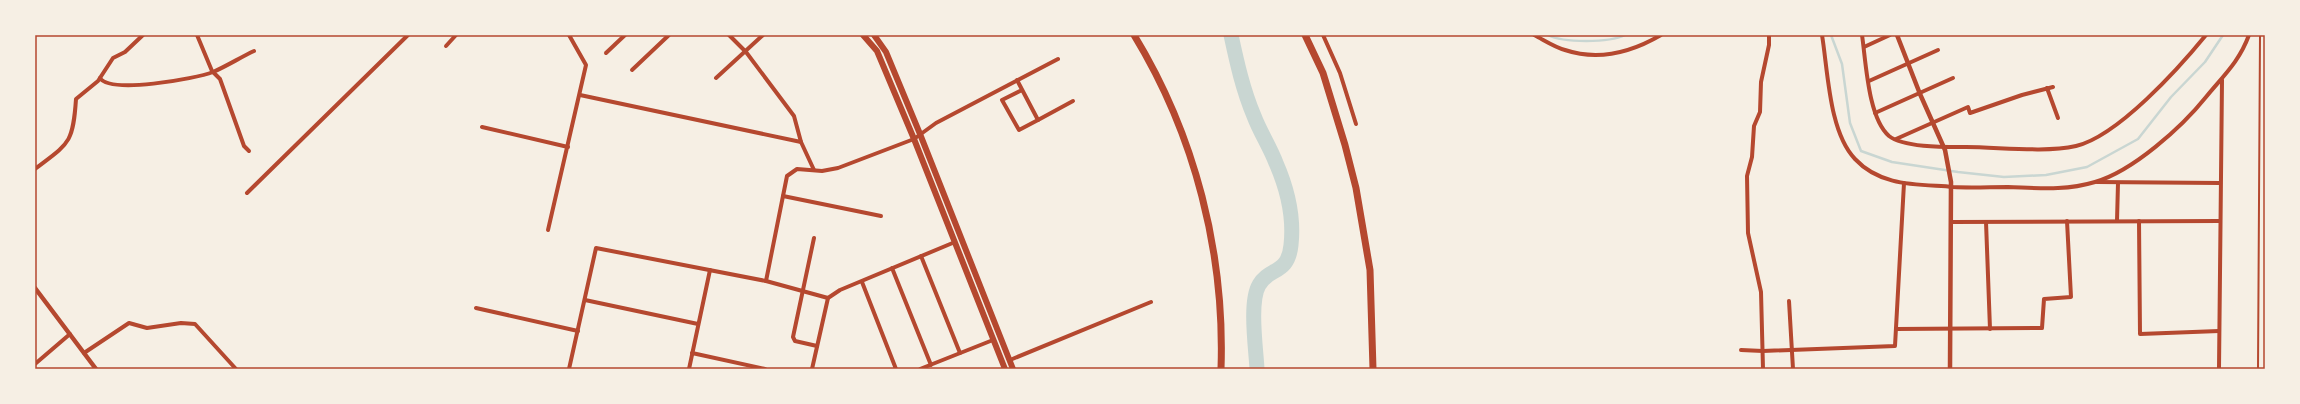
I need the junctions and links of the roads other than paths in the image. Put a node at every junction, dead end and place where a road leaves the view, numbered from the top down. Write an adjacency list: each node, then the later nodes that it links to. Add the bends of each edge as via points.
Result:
1 (143, 35): 35 (street, via 125,52 113,58)
2 (197, 35): 34 (street)
3 (408, 35): 67 (street)
4 (456, 35): 25 (street)
5 (569, 35): 45 (street, via 586,65)
6 (625, 35): 30 (street)
7 (669, 35): 33 (street)
8 (729, 35): 29 (street)
9 (763, 35): 29 (street)
10 (863, 35): 54 (main road, via 876,51)
11 (1134, 35): 119 (highway, via 1167,98 1188,150 1203,200 1215,251 1220,302)
12 (1305, 35): 120 (highway, via 1323,73 1356,188 1370,270)
13 (1323, 35): 51 (street, via 1340,74)
14 (1534, 35): 15 (street, via 1565,50 1589,54 1623,52)
15 (1661, 35)
16 (1769, 35): 102 (street, via 1761,82 1760,112 1754,126 1752,157 1747,176 1748,233 1761,292)
17 (1822, 35): 63 (street, via 1839,135 1846,148 1868,172 1880,178)
18 (1862, 35): 26 (street)
19 (1890, 35): 26 (street)
20 (1897, 35): 32 (street)
21 (2206, 35): 58 (street, via 2144,102 2107,130 2083,143 2061,148)
22 (2249, 35): 38 (street, via 2234,65)
23 (2260, 35): 125 (lane)
24 (876, 36): 53 (main road, via 886,52)
25 (446, 46)
26 (1864, 47): 40 (street)
27 (254, 50): 34 (street)
28 (1938, 50): 32 (street)
29 (746, 52): 36 (street); 56 (street, via 794,116)
30 (606, 53)
31 (1058, 59): 39 (street)
32 (1908, 64): 40 (street); 44 (street)
33 (632, 70)
34 (212, 72): 35 (street, via 170,82 126,85 109,85); 59 (street, via 220,79)
35 (100, 78): 60 (street, via 76,99 74,124 68,143)
36 (716, 78)
37 (1953, 78): 44 (street)
38 (2222, 79): 62 (street, via 2193,113 2169,135 2140,158); 66 (street)
39 (1017, 80): 43 (street); 53 (street)
40 (1869, 81): 47 (street)
41 (2053, 86): 42 (street)
42 (2047, 88): 48 (street); 50 (street, via 1970,113 1968,106)
43 (1022, 90): 49 (street); 49 (street, via 1002,100 1019,130)
44 (1920, 94): 47 (street); 50 (street)
45 (580, 95): 56 (street); 57 (street)
46 (1073, 101): 49 (street)
47 (1876, 114): 55 (street, via 1884,130)
48 (2058, 118)
49 (1038, 120)
50 (1932, 122): 55 (street); 58 (street)
51 (1356, 124)
52 (482, 126): 57 (street)
53 (920, 134): 54 (street); 106 (main road)
54 (914, 139): 61 (street, via 838,168 822,172); 78 (main road)
55 (1896, 139): 58 (street)
56 (801, 142): 61 (street)
57 (568, 147): 76 (street)
58 (1945, 149): 65 (street)
59 (248, 151)
60 (35, 169)
61 (814, 170): 68 (street, via 792,170 786,176)
62 (2096, 182): 64 (street); 65 (street, via 2049,190)
63 (1904, 183): 65 (street); 93 (street)
64 (2118, 183): 66 (street); 71 (street)
65 (1951, 184): 74 (street)
66 (2220, 184): 73 (street)
67 (247, 194)
68 (783, 196): 69 (street); 82 (street)
69 (881, 216)
70 (2067, 221): 71 (street); 75 (street); 94 (street, via 2071,297 2044,299 2042,328)
71 (2117, 221): 72 (street)
72 (2139, 221): 73 (street); 96 (street, via 2140,334)
73 (2220, 221): 96 (street)
74 (1951, 222): 75 (street); 92 (street)
75 (1986, 222): 94 (street)
76 (548, 230)
77 (814, 238): 85 (street)
78 (956, 242): 79 (street); 98 (main road)
79 (921, 256): 80 (street); 105 (street)
80 (892, 268): 83 (street); 108 (street)
81 (710, 270): 82 (street); 87 (street, via 596,248); 91 (street)
82 (766, 281): 85 (street)
83 (862, 282): 86 (street, via 840,290); 115 (street)
84 (35, 288): 97 (street)
85 (803, 291): 86 (street); 99 (street, via 793,339)
86 (828, 298): 99 (street)
87 (585, 300): 91 (street); 95 (street)
88 (1789, 301): 101 (street)
89 (1151, 302): 106 (street)
90 (476, 308): 95 (street)
91 (698, 324): 104 (street)
92 (1949, 327): 93 (street); 94 (street); 123 (street)
93 (1896, 329): 101 (street, via 1895,346)
94 (1990, 329)
95 (578, 331): 111 (street)
96 (2219, 331): 124 (street)
97 (70, 334): 103 (street); 107 (street)
98 (994, 340): 105 (street); 117 (main road)
99 (817, 346): 114 (street)
100 (1741, 350): 102 (street)
101 (1792, 350): 102 (street); 122 (street)
102 (1763, 351): 121 (street)
103 (84, 353): 109 (street); 110 (street, via 129,323 147,328 182,323 195,324)
104 (692, 353): 112 (street); 113 (street)
105 (960, 353): 108 (street)
106 (1010, 360): 118 (main road)
107 (35, 364)
108 (931, 364): 116 (street)
109 (96, 369)
110 (236, 369)
111 (569, 369)
112 (689, 369)
113 (765, 369)
114 (812, 369)
115 (896, 369)
116 (920, 369)
117 (1005, 369)
118 (1013, 369)
119 (1221, 369)
120 (1373, 369)
121 (1763, 369)
122 (1793, 369)
123 (1950, 369)
124 (2219, 369)
125 (2258, 369)

